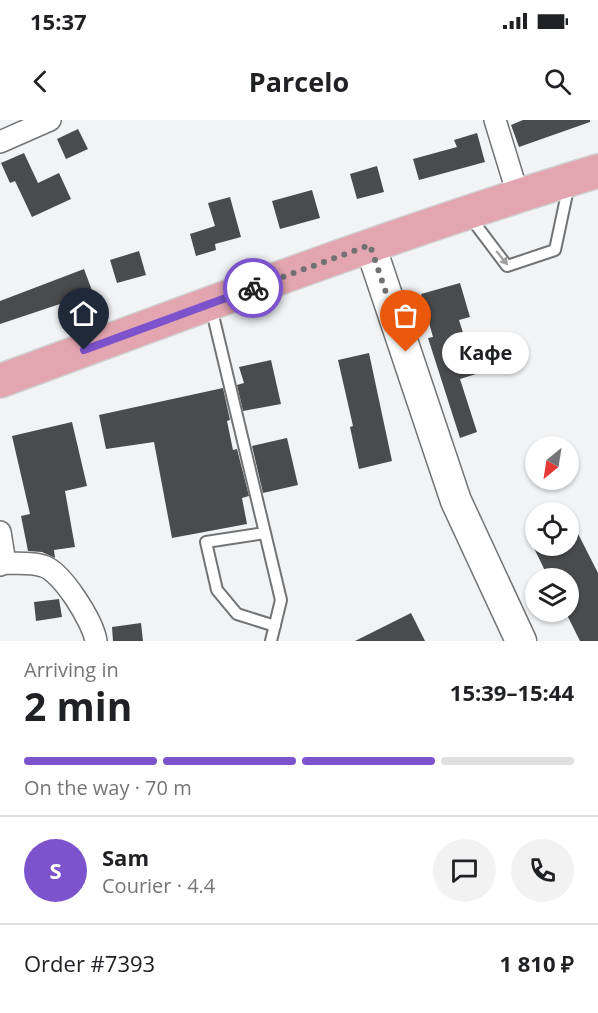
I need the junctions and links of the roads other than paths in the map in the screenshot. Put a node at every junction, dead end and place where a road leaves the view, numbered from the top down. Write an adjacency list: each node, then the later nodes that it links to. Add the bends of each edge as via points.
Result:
1 (50, 120): 3 (street)
2 (495, 120): 5 (street)
3 (0, 142)
4 (584, 175): 5 (main road); 6 (lane, one-way to 4, via 507,266 555,250)
5 (518, 195): 6 (main road)
6 (467, 212): 7 (main road)
7 (370, 245): 8 (main road); 16 (main road, via 456,501)
8 (211, 304): 9 (main road); 11 (lane)
9 (0, 381)
10 (0, 532): 12 (street)
11 (265, 532): 13 (lane, via 281,600); 13 (lane, via 206,542 217,590 237,614)
12 (2, 564): 14 (street, via 45,566 70,590 94,630)
13 (275, 626): 15 (lane)
14 (96, 641)
15 (271, 641)
16 (521, 641)

